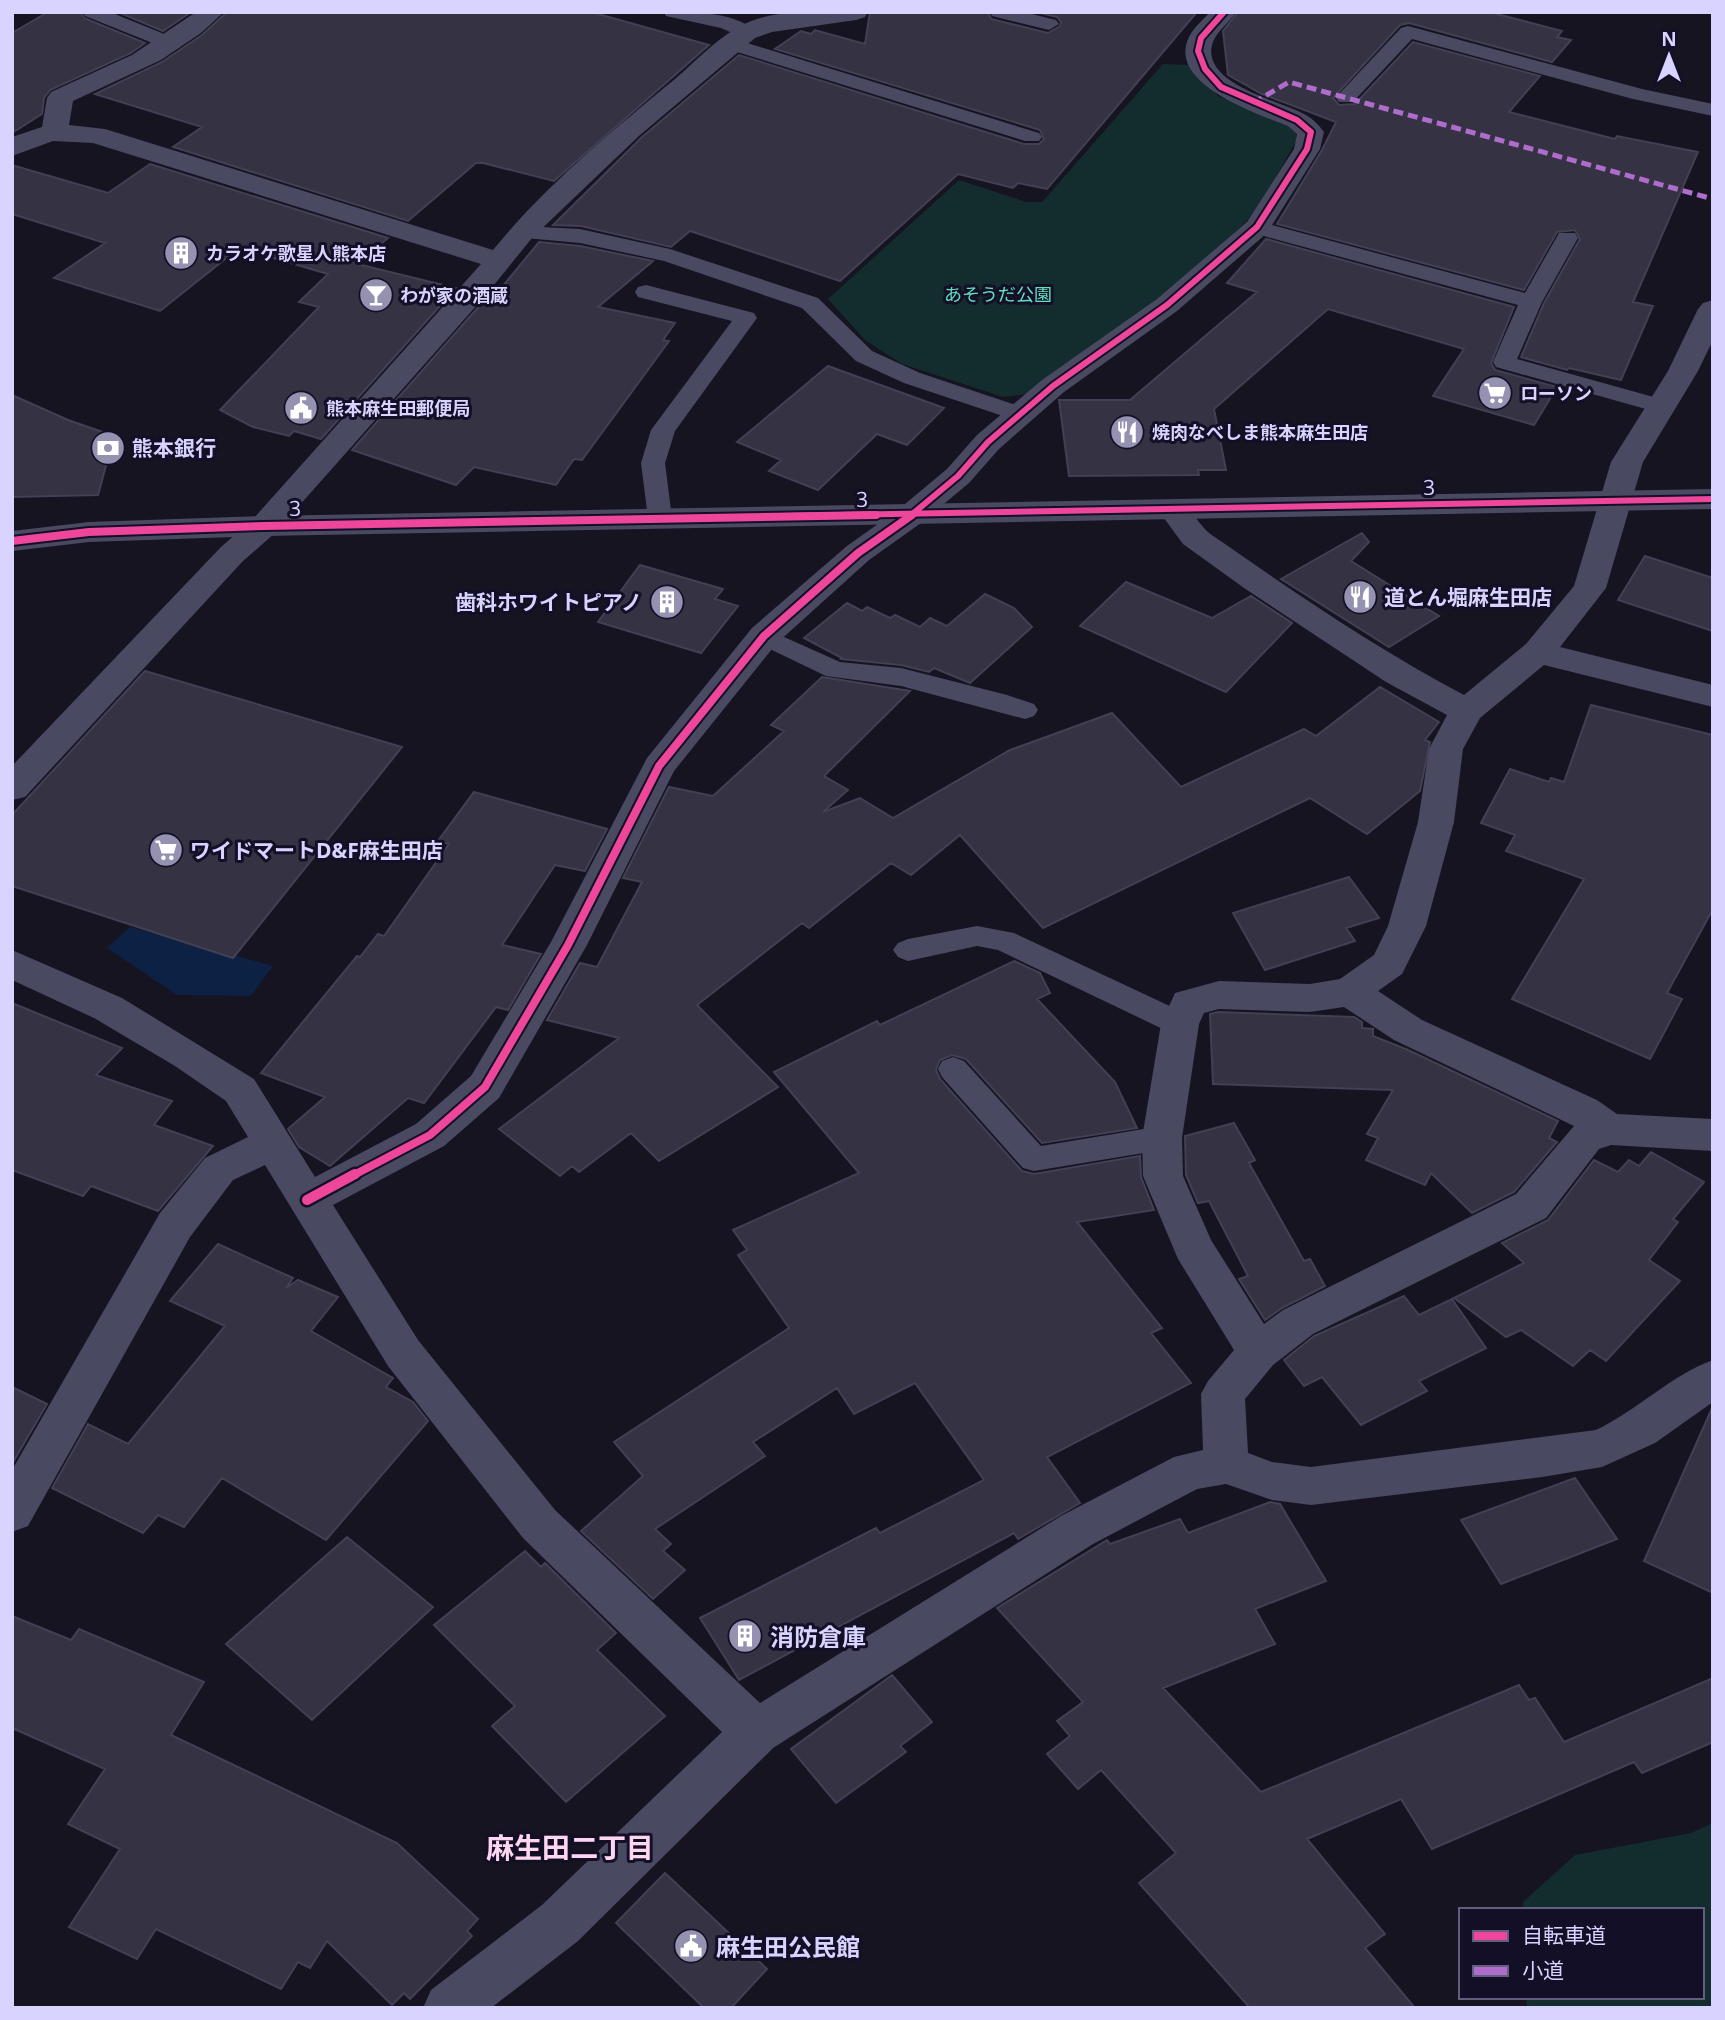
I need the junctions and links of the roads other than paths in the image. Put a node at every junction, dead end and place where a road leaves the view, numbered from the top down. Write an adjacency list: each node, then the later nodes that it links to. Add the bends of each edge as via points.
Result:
1 (92, 12): 9 (lane)
2 (212, 12): 9 (street)
3 (673, 12): 8 (lane)
4 (856, 12): 8 (street)
5 (999, 12): 7 (lane)
6 (1224, 12): 15 (street, via 1200,37 1198,51 1205,69 1221,86 1297,120 1311,132 1307,149)
7 (1049, 24)
8 (745, 28): 13 (lane); 16 (street)
9 (172, 44): 12 (street, via 72,89 60,98)
10 (1346, 98): 11 (lane, via 1408,32 1640,95)
11 (1713, 110)
12 (55, 131): 14 (street); 18 (street, via 96,135)
13 (1032, 138)
14 (12, 148)
15 (1257, 227): 21 (lane); 25 (street, via 1167,305)
16 (522, 232): 18 (street); 19 (lane, via 580,236 670,257)
17 (1567, 238): 21 (lane)
18 (499, 261): 31 (street)
19 (772, 290): 23 (lane); 25 (lane, via 810,303 864,356 912,378)
20 (646, 292): 23 (lane)
21 (1531, 303): 24 (lane, via 1504,362)
22 (1713, 309): 24 (street)
23 (746, 318): 30 (lane, via 663,430 653,463)
24 (1660, 406): 27 (street, via 1627,463)
25 (1020, 414): 29 (street)
26 (1713, 499): 27 (street, 3)
27 (1615, 501): 28 (street, 3); 34 (street, via 1590,588)
28 (1174, 510): 29 (street, 3); 37 (street, via 1194,537 1256,581 1398,674)
29 (910, 516): 30 (street, 3); 33 (street)
30 (660, 518): 31 (street, 3)
31 (264, 526): 32 (street, 3, via 89,532); 38 (street, via 232,554)
32 (12, 541)
33 (764, 636): 36 (lane, via 835,670 901,677); 48 (street, via 659,766 568,945 485,1087 430,1135)
34 (1538, 652): 35 (street); 37 (street)
35 (1713, 696)
36 (1025, 710)
37 (1467, 711): 41 (street, via 1446,749 1436,822 1407,926 1389,964)
38 (12, 788)
39 (908, 950): 42 (lane, via 977,936 1004,940)
40 (12, 964): 47 (street, via 107,1008 240,1090)
41 (1350, 992): 42 (street, via 1310,998 1219,995 1189,1003); 44 (street, via 1408,1030 1583,1111)
42 (1180, 1024): 46 (street)
43 (953, 1069): 46 (lane, via 1034,1159)
44 (1609, 1129): 45 (street); 49 (street, via 1585,1138 1531,1206 1298,1322)
45 (1713, 1135)
46 (1162, 1138): 49 (street, via 1163,1176 1193,1247)
47 (274, 1142): 48 (street); 52 (street, via 219,1169 175,1225)
48 (307, 1200): 53 (street, via 403,1353 539,1524)
49 (1258, 1352): 51 (street, via 1223,1394)
50 (1713, 1378): 51 (street, via 1639,1430 1602,1448 1311,1486 1272,1481)
51 (1226, 1465): 53 (street, via 1190,1471 1077,1530)
52 (12, 1512)
53 (756, 1732): 54 (street, via 560,1923)
54 (449, 2008)

